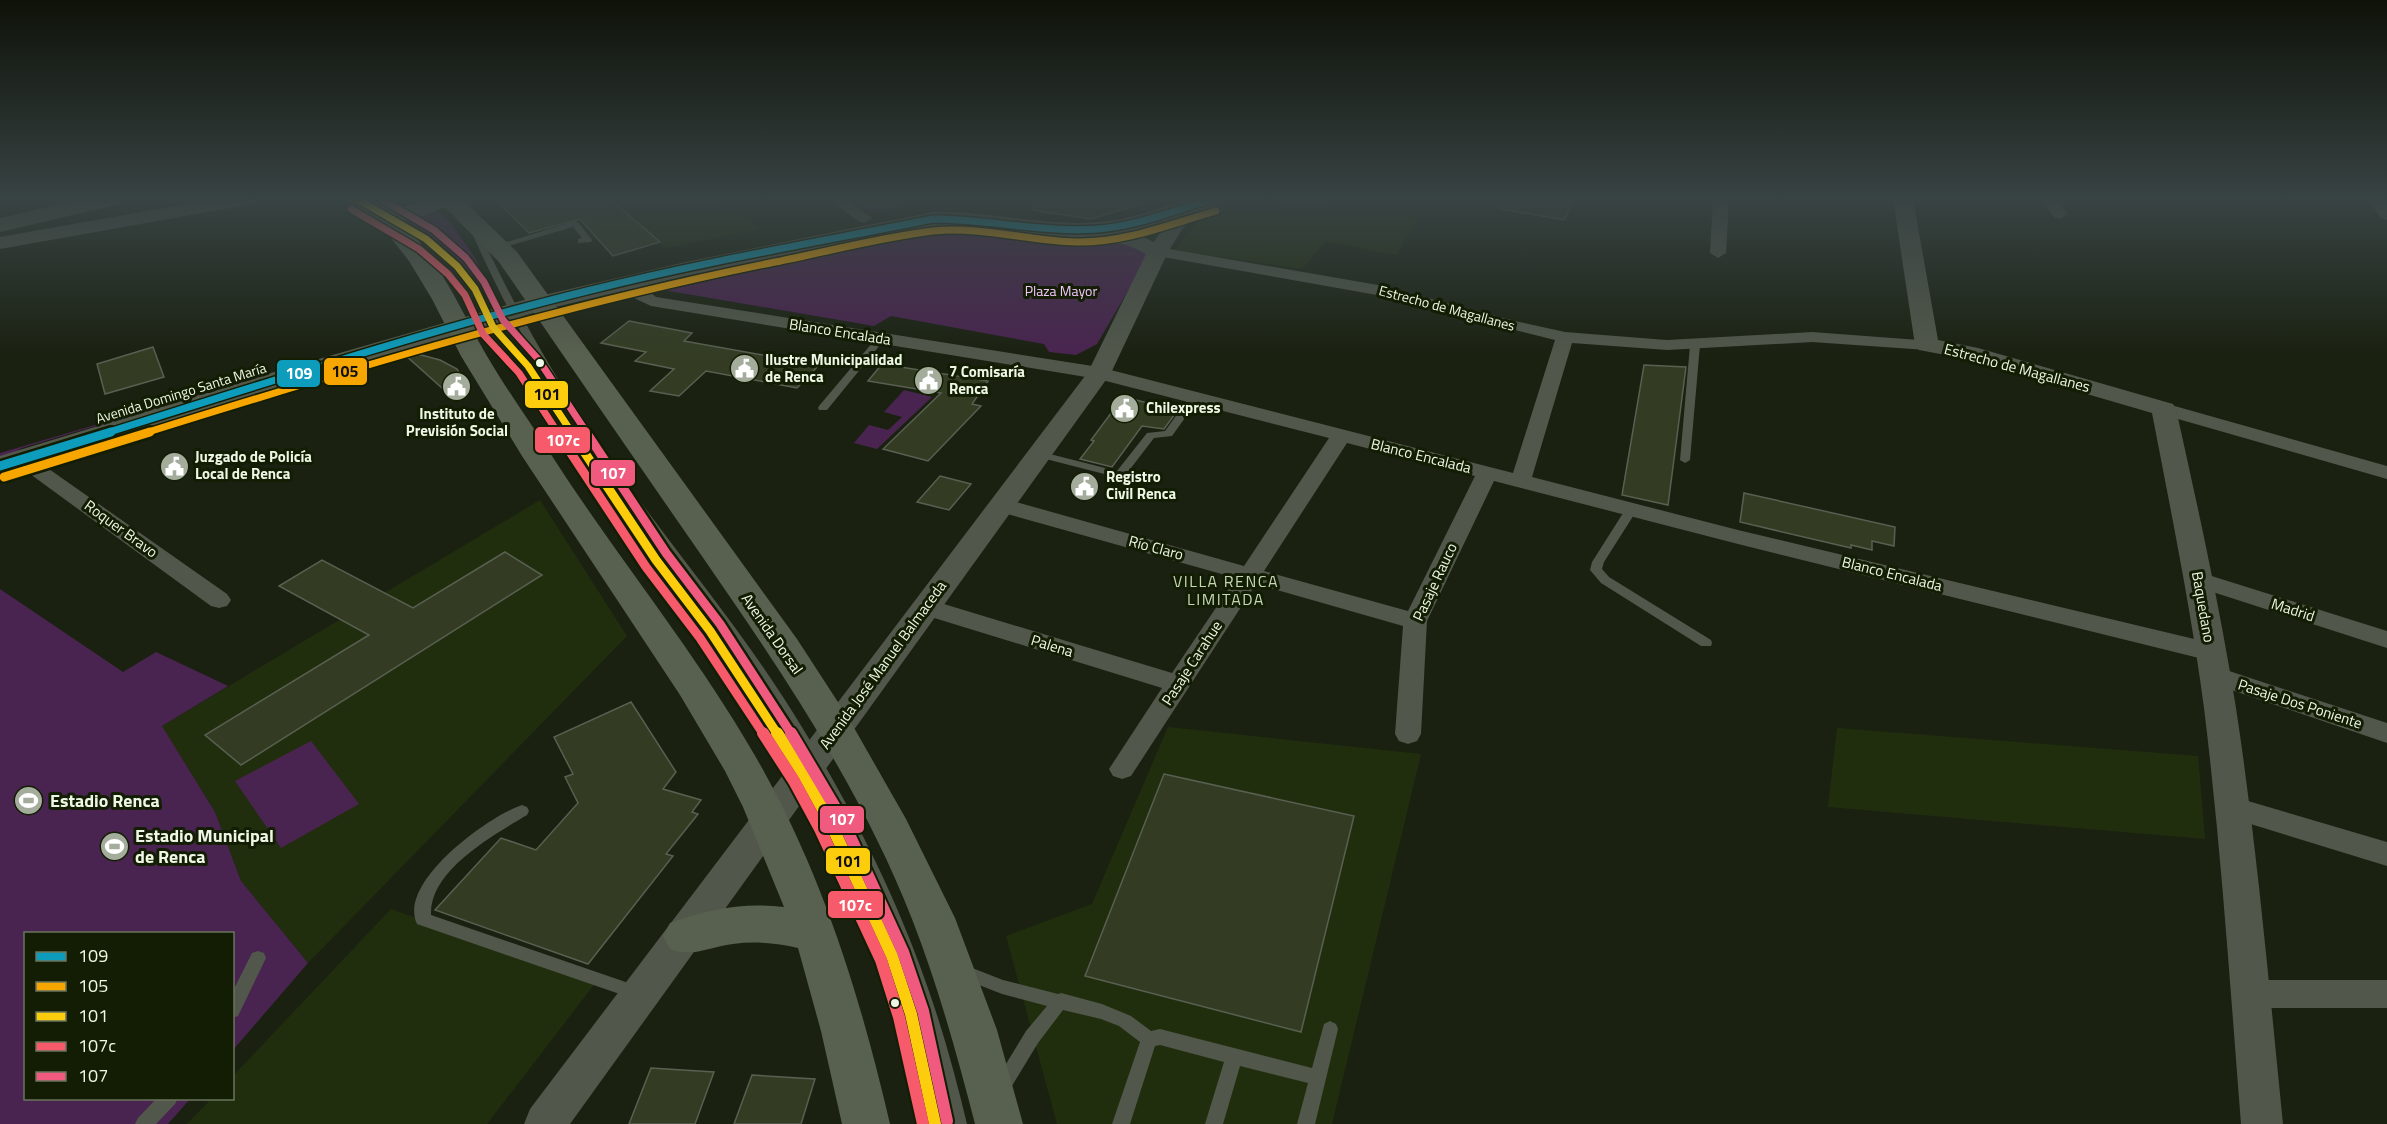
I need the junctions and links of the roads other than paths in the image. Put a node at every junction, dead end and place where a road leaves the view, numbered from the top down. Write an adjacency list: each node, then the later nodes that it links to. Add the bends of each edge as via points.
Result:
1 (416, 251): 10 (main road, Avenida Dorsal)
2 (443, 251): 10 (lane)
3 (479, 251): 10 (lane)
4 (498, 251): 10 (main road, Avenida Dorsal)
5 (728, 251): 10 (main road, Avenida Domingo Santa María)
6 (772, 251): 9 (main road, Avenida Domingo Santa María)
7 (1912, 251): 14 (street)
8 (1158, 252): 11 (street, Estrecho de Magallanes, via 1360,286); 15 (street, Avenida José Manuel Balmaceda)
9 (635, 280): 10 (main road, Avenida Domingo Santa María); 12 (street, Blanco Encalada, via 640,294 651,301)
10 (497, 308): 21 (main road, Avenida Domingo Santa María); 39 (main road, Avenida Dorsal, via 784,648); 39 (lane, via 493,327 528,366 656,560 710,631); 43 (main road, Avenida Dorsal, via 465,340 578,519 695,690)
11 (1565, 337): 13 (street, Estrecho de Magallanes); 25 (street)
12 (881, 338): 15 (street, Blanco Encalada); 17 (lane)
13 (1695, 345): 14 (street, Estrecho de Magallanes, via 1805,337); 22 (lane)
14 (1927, 345): 18 (street, Estrecho de Magallanes, via 1958,350)
15 (1099, 374): 16 (street, Blanco Encalada); 20 (street, Avenida José Manuel Balmaceda)
16 (1195, 397): 19 (street, Blanco Encalada); 20 (lane, via 1168,434 1151,435 1120,475)
17 (823, 408)
18 (2164, 409): 24 (street, Estrecho de Magallanes); 29 (street, Baquedano)
19 (1341, 436): 23 (street, Blanco Encalada); 28 (street, Pasaje Carahue)
20 (1038, 454): 26 (street, Avenida José Manuel Balmaceda)
21 (7, 458): 30 (street, Roquer Bravo, via 44,472)
22 (1684, 460)
23 (1487, 473): 25 (street, Blanco Encalada); 32 (street, Pasaje Rauco)
24 (2387, 473)
25 (1520, 482): 27 (street, Blanco Encalada)
26 (1001, 505): 28 (street, Río Claro); 31 (street, Avenida José Manuel Balmaceda)
27 (1630, 510): 34 (lane, via 1596,570 1605,580); 35 (street, Blanco Encalada)
28 (1251, 574): 32 (street, Río Claro); 36 (street, Pasaje Carahue)
29 (2199, 580): 33 (street, Madrid); 35 (street, Baquedano)
30 (219, 600)
31 (926, 607): 36 (street, Palena); 39 (street, Avenida José Manuel Balmaceda)
32 (1415, 621): 38 (street, Pasaje Rauco)
33 (2387, 640)
34 (1706, 643)
35 (2212, 663): 37 (street, Pasaje Dos Poniente); 41 (street, Baquedano)
36 (1178, 684): 40 (street, Pasaje Carahue)
37 (2387, 732)
38 (1408, 734)
39 (818, 754): 43 (street, Avenida José Manuel Balmaceda); 48 (main road, Avenida Dorsal, via 914,872); 63 (lane, via 860,882 892,956 911,1014); 64 (lane, via 919,982 946,1066)
40 (1122, 769)
41 (2231, 807): 44 (street); 50 (street, Baquedano)
42 (522, 811): 49 (lane, via 467,846 441,874 423,902 423,919)
43 (769, 822): 45 (main road, Avenida Dorsal); 46 (street, Avenida José Manuel Balmaceda)
44 (2387, 854)
45 (815, 934): 46 (main road, via 756,922); 62 (main road, Avenida Dorsal, via 836,1000)
46 (685, 936): 49 (street, Avenida José Manuel Balmaceda)
47 (258, 958): 53 (lane)
48 (952, 967): 52 (lane, via 1002,987); 59 (main road, Avenida Dorsal)
49 (642, 994): 61 (street, Avenida José Manuel Balmaceda)
50 (2250, 994): 51 (street); 68 (street, Baquedano)
51 (2387, 994)
52 (1061, 1000): 55 (lane, via 1125,1021); 59 (lane, via 1032,1037)
53 (234, 1007)
54 (1330, 1029): 57 (lane)
55 (1149, 1039): 56 (lane, via 1160,1037); 65 (lane)
56 (1234, 1056): 57 (lane); 66 (lane)
57 (1317, 1078): 67 (lane)
58 (167, 1100): 60 (lane)
59 (996, 1112)
60 (144, 1124)
61 (545, 1124)
62 (866, 1124)
63 (935, 1124)
64 (958, 1124)
65 (1121, 1124)
66 (1214, 1124)
67 (1305, 1124)
68 (2262, 1124)

